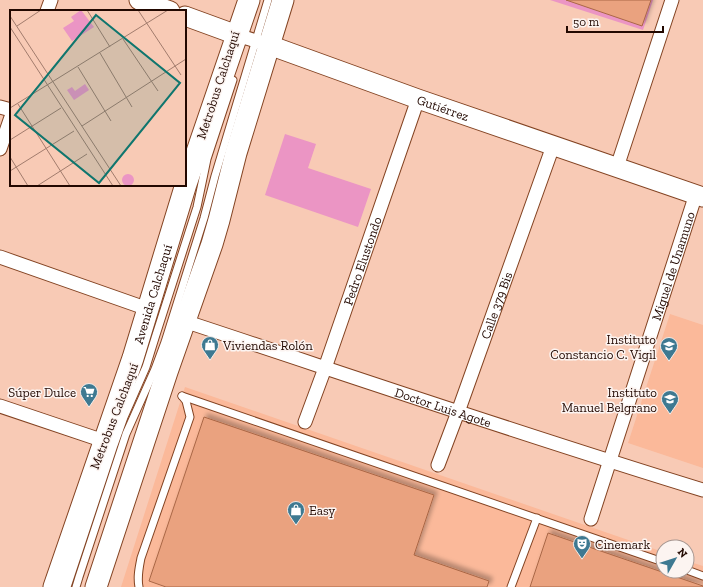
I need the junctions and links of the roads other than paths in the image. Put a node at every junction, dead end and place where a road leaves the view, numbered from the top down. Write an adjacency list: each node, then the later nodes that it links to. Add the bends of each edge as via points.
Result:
1 (51, 0): 7 (street)
2 (139, 0): 8 (street)
3 (249, 0): 10 (main road, Avenida Calchaquí)
4 (268, 0): 10 (lane, Metrobus Calchaquí)
5 (282, 0): 10 (main road, Avenida Calchaquí)
6 (672, 0): 18 (street)
7 (47, 10)
8 (167, 10)
9 (186, 16): 10 (street, Gutiérrez)
10 (250, 39): 12 (street, Gutiérrez); 19 (main road, Avenida Calchaquí); 24 (main road, Avenida Calchaquí, via 233,164 212,244); 38 (lane, Metrobus Calchaquí, via 204,218 165,342 126,434)
11 (234, 76): 37 (lane, Metrobus Calchaquí, via 207,159 197,207 146,367 122,424)
12 (418, 99): 16 (street, Gutiérrez); 25 (street, Pedro Elustondo)
13 (0, 107): 14 (street)
14 (10, 110)
15 (10, 120): 17 (street)
16 (553, 146): 18 (street, Gutiérrez); 27 (street, Calle 379 Bis)
17 (0, 149)
18 (617, 167): 21 (street, Gutiérrez)
19 (188, 168)
20 (182, 186): 23 (main road, Avenida Calchaquí)
21 (699, 195): 30 (street, Miguel de Unamuno)
22 (0, 257): 23 (street)
23 (141, 306): 29 (main road, Avenida Calchaquí, via 131,365)
24 (184, 321): 25 (street, Doctor Luis Agote); 39 (main road, Avenida Calchaquí)
25 (325, 368): 27 (street, Doctor Luis Agote); 28 (street, Pedro Elustondo)
26 (0, 406): 29 (street)
27 (458, 412): 30 (street, Doctor Luis Agote); 31 (street, Calle 379 Bis)
28 (305, 422)
29 (104, 441): 36 (main road, Avenida Calchaquí)
30 (610, 462): 32 (street, Doctor Luis Agote); 34 (street, Miguel de Unamuno)
31 (438, 465)
32 (703, 490)
33 (537, 518): 35 (lane); 40 (lane, via 182,396 190,417 141,558); 41 (lane)
34 (591, 520)
35 (655, 559)
36 (54, 587)
37 (66, 587)
38 (76, 587)
39 (96, 587)
40 (139, 587)
41 (511, 587)

